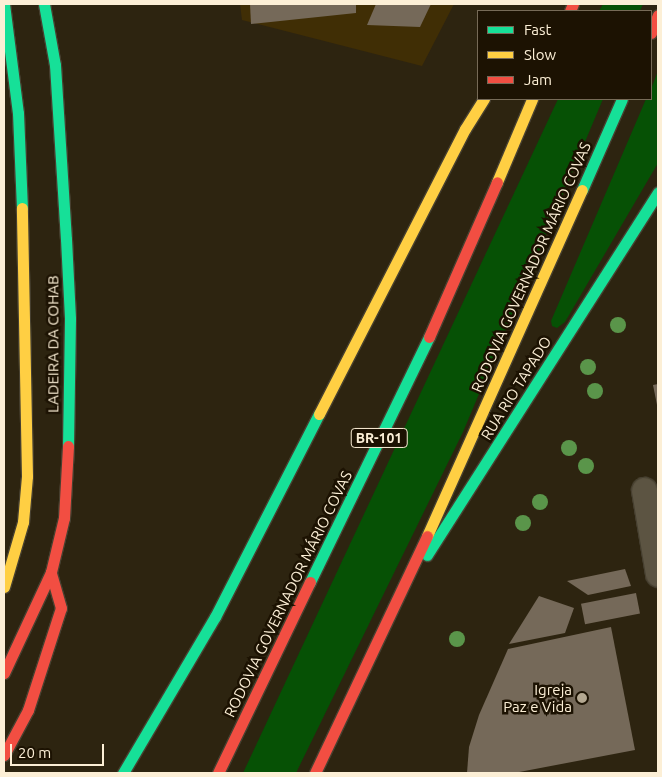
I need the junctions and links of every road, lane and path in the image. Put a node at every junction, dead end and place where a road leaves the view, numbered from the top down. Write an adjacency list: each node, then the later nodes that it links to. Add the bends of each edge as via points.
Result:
1 (4, 4): 12 (main road, LADEIRA DA COHAB, via 18,123 26,291 27,476 22,522)
2 (44, 4): 10 (main road, LADEIRA DA COHAB, via 59,114 70,319 65,508)
3 (658, 15): 4 (main road)
4 (652, 30)
5 (483, 100): 16 (main road, via 456,147 215,617)
6 (532, 100): 17 (main road, RODOVIA GOVERNADOR MÁRIO COVAS / BR-101, via 447,299)
7 (622, 100): 13 (main road, RODOVIA GOVERNADOR MÁRIO COVAS)
8 (658, 192): 13 (main road, RUA RIO TAPADO)
9 (644, 490): 11 (street)
10 (52, 572): 14 (main road, LADEIRA DA COHAB); 15 (main road, via 61,608 28,710)
11 (658, 574)
12 (4, 587)
13 (398, 601): 18 (main road, RODOVIA GOVERNADOR MÁRIO COVAS)
14 (4, 673)
15 (4, 755)
16 (124, 773)
17 (218, 773)
18 (315, 773)

